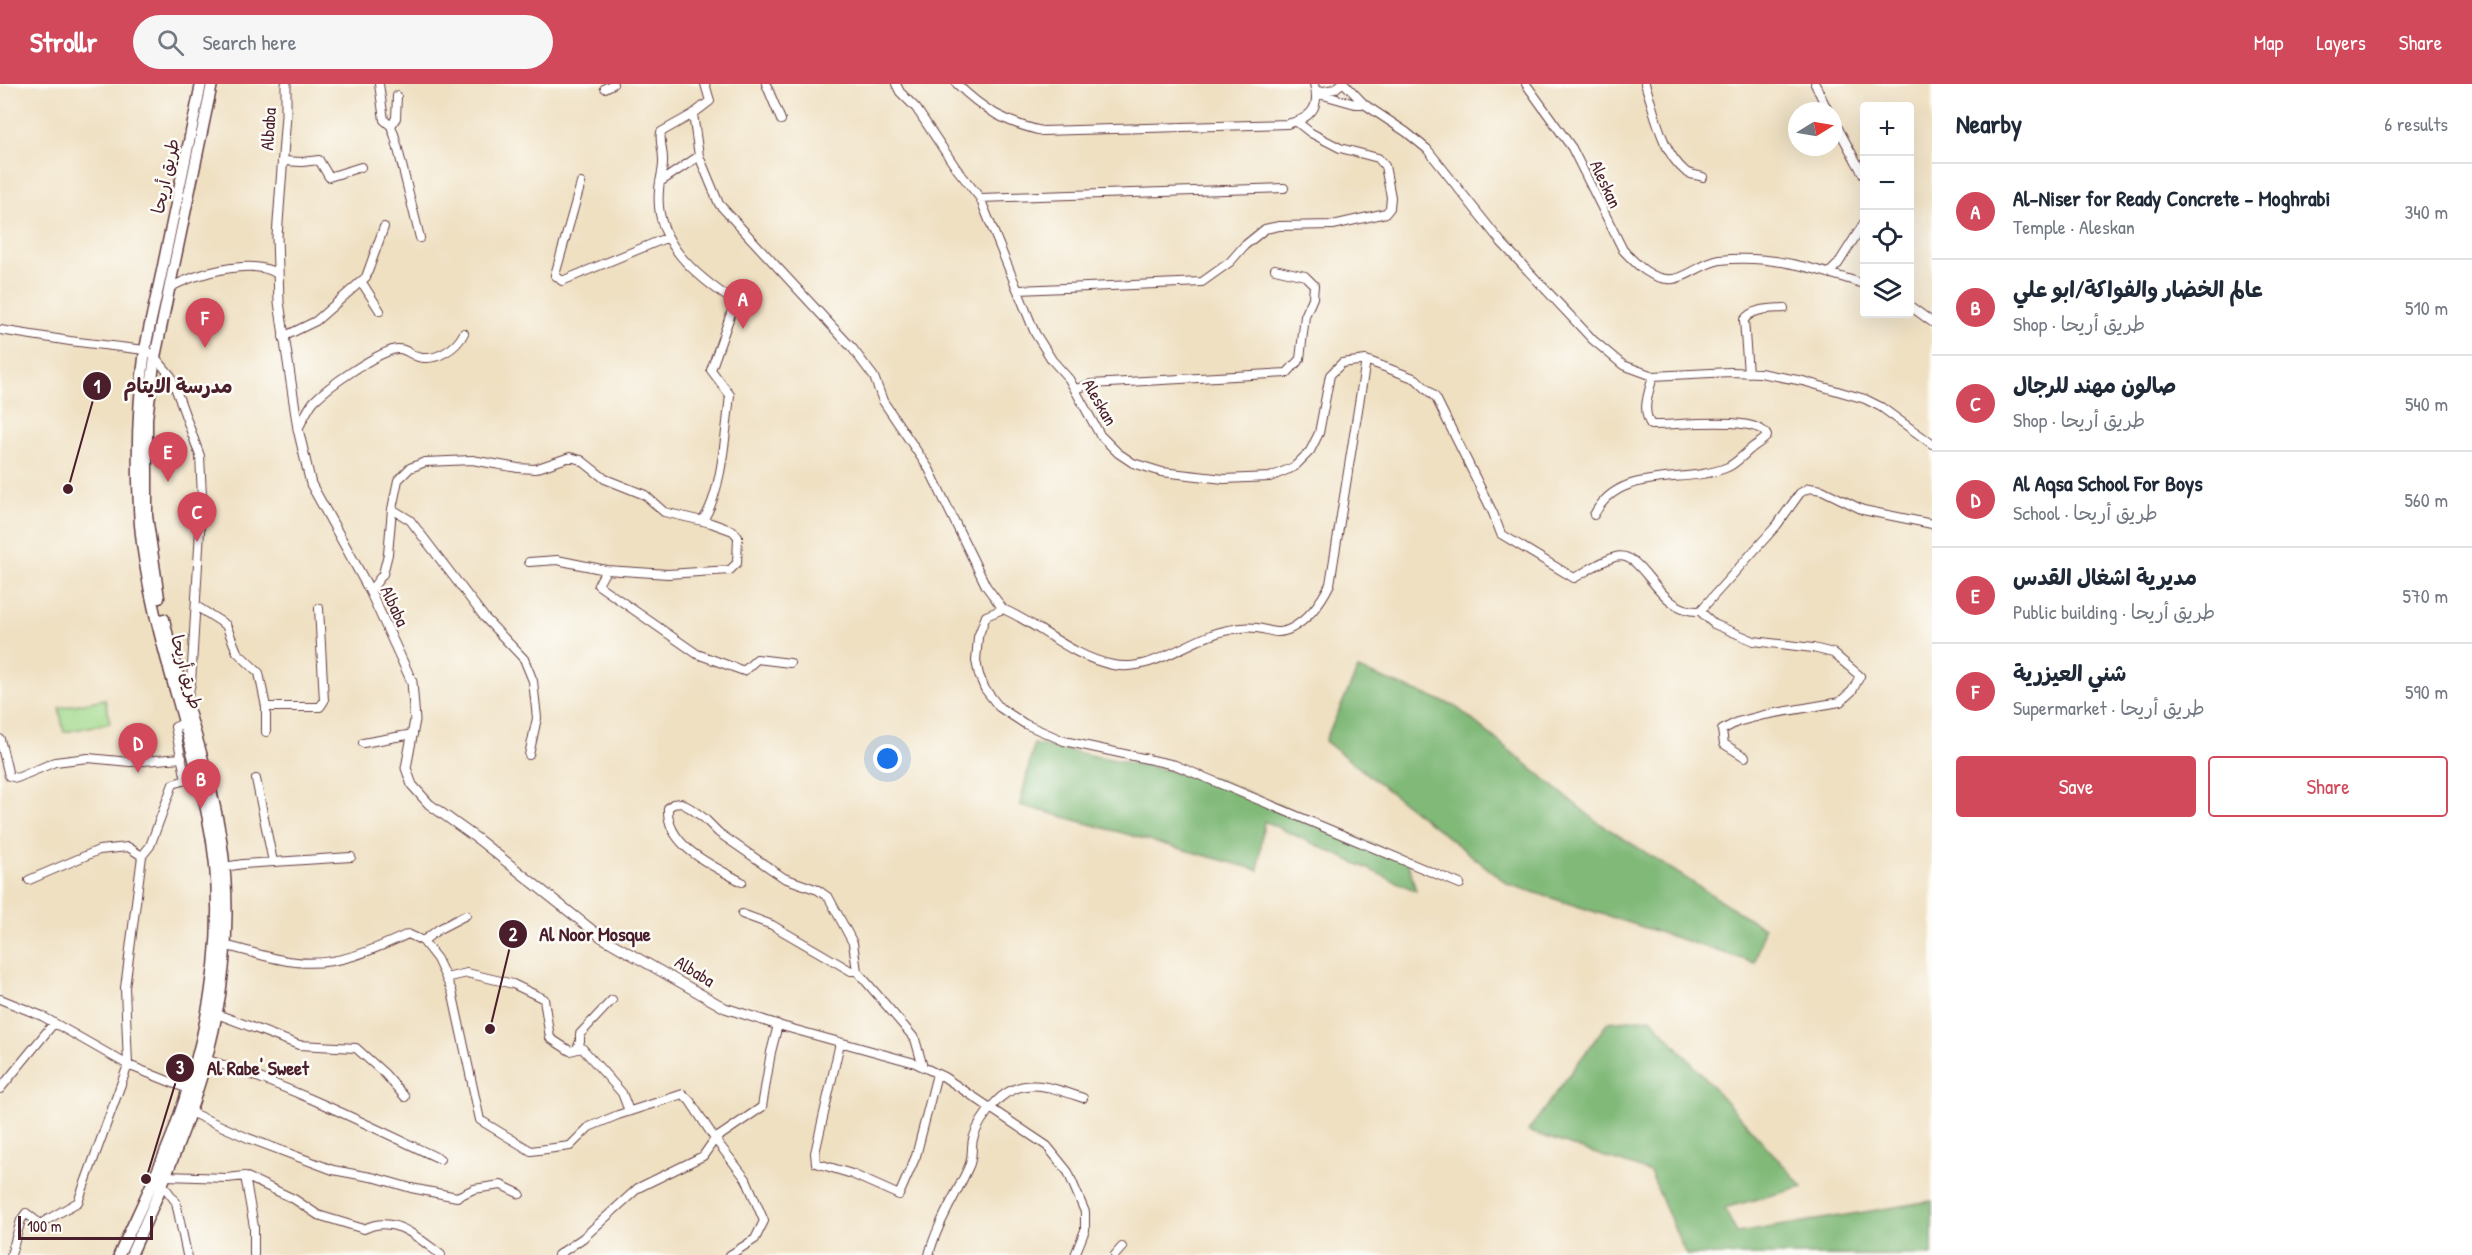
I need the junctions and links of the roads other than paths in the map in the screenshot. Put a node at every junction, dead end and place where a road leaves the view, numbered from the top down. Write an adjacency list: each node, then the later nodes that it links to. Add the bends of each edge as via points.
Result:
1 (201, 84): 49 (main road, طريق أريحا)
2 (212, 84): 40 (main road, طريق أريحا)
3 (286, 84): 23 (street, Albaba)
4 (379, 84): 20 (street, via 384,120)
5 (705, 84): 17 (street, via 710,101)
6 (766, 84): 18 (street)
7 (896, 84): 30 (street, Aleskan)
8 (957, 84): 19 (street, via 988,110 1015,125 1042,131)
9 (1343, 84): 13 (street, via 1335,89); 16 (street)
10 (1526, 84): 36 (street, Aleskan, via 1572,147 1623,250 1650,275 1673,279 1720,260 1777,261)
11 (1645, 84): 26 (street, via 1661,133 1675,160 1686,173)
12 (1815, 84): 15 (street)
13 (1315, 88): 16 (street, via 1355,105); 19 (street, via 1314,108)
14 (397, 96): 20 (street, via 396,118)
15 (1824, 102)
16 (1364, 104): 53 (street, via 1427,149 1501,242 1605,351 1623,365)
17 (693, 114): 22 (street); 27 (street, via 661,132)
18 (781, 120)
19 (1298, 122): 41 (street, via 1340,148 1378,158 1385,166 1391,197 1386,213 1333,225 1265,229 1202,282)
20 (391, 126): 33 (street)
21 (1842, 136): 25 (street)
22 (699, 156): 27 (street); 66 (street, via 719,204 874,376 883,401 928,469 986,586)
23 (282, 161): 24 (street, via 319,160 329,177); 37 (street, Albaba)
24 (361, 167)
25 (1860, 169)
26 (1703, 177)
27 (660, 182): 34 (street, via 659,205)
28 (581, 183): 34 (street, via 555,275 562,281)
29 (1284, 188): 30 (street)
30 (980, 198): 41 (street, Aleskan)
31 (384, 227): 38 (street, via 366,277)
32 (1860, 229): 36 (street)
33 (420, 238)
34 (666, 238): 59 (street, via 708,284 735,302 711,370 730,395 714,498)
35 (1275, 269): 54 (street, via 1305,276 1314,285 1314,298 1305,316 1300,359 1287,373 1091,384)
36 (1829, 273): 39 (street)
37 (278, 274): 40 (street, via 268,268 242,266); 48 (street, Albaba)
38 (361, 281): 44 (street); 48 (street, via 316,321)
39 (1860, 283)
40 (169, 288): 50 (main road, طريق أريحا)
41 (1019, 290): 54 (street, Aleskan, via 1035,333)
42 (1784, 308): 52 (street, via 1759,310 1744,320)
43 (1914, 309): 45 (street)
44 (380, 310)
45 (1932, 322)
46 (0, 330): 49 (street)
47 (464, 333): 55 (street, via 460,341 436,356 417,356 397,348 380,356 313,402)
48 (283, 337): 55 (street, Albaba)
49 (145, 350): 50 (street); 69 (main road, طريق أريحا, via 139,418 140,524 145,570)
50 (155, 357): 64 (street, via 171,376 200,456 202,496); 69 (main road, طريق أريحا, via 147,418 147,516 154,575)
51 (1366, 360): 54 (street, Aleskan, via 1342,363 1330,375 1319,433 1310,451 1294,467 1270,477 1224,479 1162,472 1133,463 1100,435); 66 (street, via 1330,584 1310,616 1274,634 1257,628 1230,630 1195,641 1169,655 1116,666 1098,662); 67 (street, via 1416,379 1436,398 1501,534 1574,578 1617,556 1628,557 1641,566 1652,585 1672,604 1689,612)
52 (1748, 373): 53 (street); 56 (street, via 1803,381 1865,399)
53 (1653, 376): 58 (street, via 1646,403 1651,425 1740,423 1758,427 1767,436 1727,467 1705,474 1648,479 1615,491)
54 (1076, 389)
55 (298, 429): 63 (street, Albaba, via 311,484)
56 (1932, 444)
57 (392, 509): 59 (street, via 398,480 410,468 425,462 472,460 535,469 570,457 581,460 605,479 645,495 664,512); 63 (street, via 383,574); 76 (street, via 410,519 484,618 524,659 533,681 537,718)
58 (1594, 515)
59 (702, 521): 62 (street, via 733,531 738,537 735,568 668,574)
60 (1932, 524): 67 (street, via 1863,510 1822,490 1809,488 1800,493 1777,525)
61 (529, 562): 62 (street, via 557,560)
62 (606, 570): 68 (street, via 598,585 697,654 744,671 757,659)
63 (370, 591): 73 (street, Albaba, via 412,682)
64 (196, 606): 69 (street, via 191,683); 70 (street, via 226,625 237,652 259,673)
65 (319, 608): 70 (street, via 324,701 320,706)
66 (1003, 609): 86 (street, via 986,616 978,637 976,661 985,689 999,707 1025,724 1064,741 1175,765)
67 (1700, 611): 78 (street, via 1714,624 1754,641 1833,653 1860,676 1840,702 1764,715 1722,730 1724,744)
68 (790, 663)
69 (182, 700): 71 (main road, طريق أريحا); 83 (main road, طريق أريحا, via 209,786)
70 (266, 707): 72 (street)
71 (184, 723): 77 (street, via 175,727); 90 (main road, طريق أريحا, via 215,855)
72 (266, 732)
73 (413, 734): 75 (street); 97 (street, Albaba, via 406,768 412,785 429,804 601,937 725,1008)
74 (0, 739): 77 (street, via 9,776 17,778 55,762 77,759 130,762)
75 (363, 743)
76 (529, 755)
77 (182, 758): 80 (street, via 186,780 172,784 150,846)
78 (1745, 758)
79 (256, 779): 82 (street)
80 (142, 856): 84 (street, via 128,847 99,850); 101 (street, via 125,988)
81 (351, 857): 82 (street)
82 (273, 862): 83 (street)
83 (224, 867): 90 (main road, طريق أريحا, via 227,900)
84 (28, 880)
85 (742, 882): 91 (street, via 695,856 675,834 668,808 681,803 690,808 718,833 784,878 829,898 853,943)
86 (1460, 884)
87 (742, 914): 91 (street, via 772,925)
88 (466, 915): 89 (street)
89 (423, 941): 90 (street, via 408,933 379,948 330,963 296,962); 92 (street)
90 (221, 945): 95 (main road, طريق أريحا); 105 (main road, طريق أريحا)
91 (857, 971): 102 (street, via 915,1039)
92 (446, 978): 99 (street, via 467,973 513,984 544,999 550,1038 570,1051); 109 (street, via 480,1120 531,1151 570,1146 590,1127)
93 (0, 999): 96 (street)
94 (612, 1000): 99 (street, via 580,1034)
95 (217, 1014): 100 (main road, طريق أريحا); 106 (street, via 299,1045 356,1048)
96 (54, 1023): 101 (street); 104 (street)
97 (778, 1025): 98 (street); 111 (street, via 762,1107)
98 (840, 1043): 102 (street); 103 (street, via 816,1162 852,1173 899,1195 916,1156)
99 (577, 1049): 109 (street, via 582,1048 599,1065 622,1093)
100 (208, 1060): 110 (main road, طريق أريحا); 112 (street, via 332,1108)
101 (128, 1065): 105 (street); 118 (street, via 78,1202 40,1224 26,1213)
102 (923, 1067): 103 (street)
103 (937, 1074): 108 (street)
104 (0, 1089)
105 (188, 1089): 119 (main road, طريق أريحا, via 168,1145)
106 (405, 1097)
107 (1083, 1098): 108 (street, via 1051,1087 1017,1087)
108 (991, 1107): 117 (street, via 973,1140 971,1163); 126 (street, via 1047,1146 1068,1172 1085,1212 1085,1230)
109 (629, 1111): 111 (street, via 682,1094)
110 (192, 1113): 114 (main road, طريق أريحا); 115 (street, via 333,1170 457,1197 474,1189 501,1185)
111 (715, 1139): 124 (street, via 703,1156 638,1188 583,1238); 125 (street, via 746,1179 765,1221 755,1239)
112 (440, 1159)
113 (245, 1176): 114 (street); 122 (street, via 254,1227); 123 (street, via 318,1215 364,1229 389,1223)
114 (165, 1180): 120 (main road, طريق أريحا); 121 (street, via 176,1202)
115 (520, 1194)
116 (1122, 1247): 127 (street)
117 (929, 1254)
118 (11, 1255)
119 (119, 1255)
120 (131, 1255)
121 (187, 1255)
122 (254, 1255)
123 (441, 1255)
124 (558, 1255)
125 (730, 1255)
126 (1076, 1255)
127 (1115, 1255)

